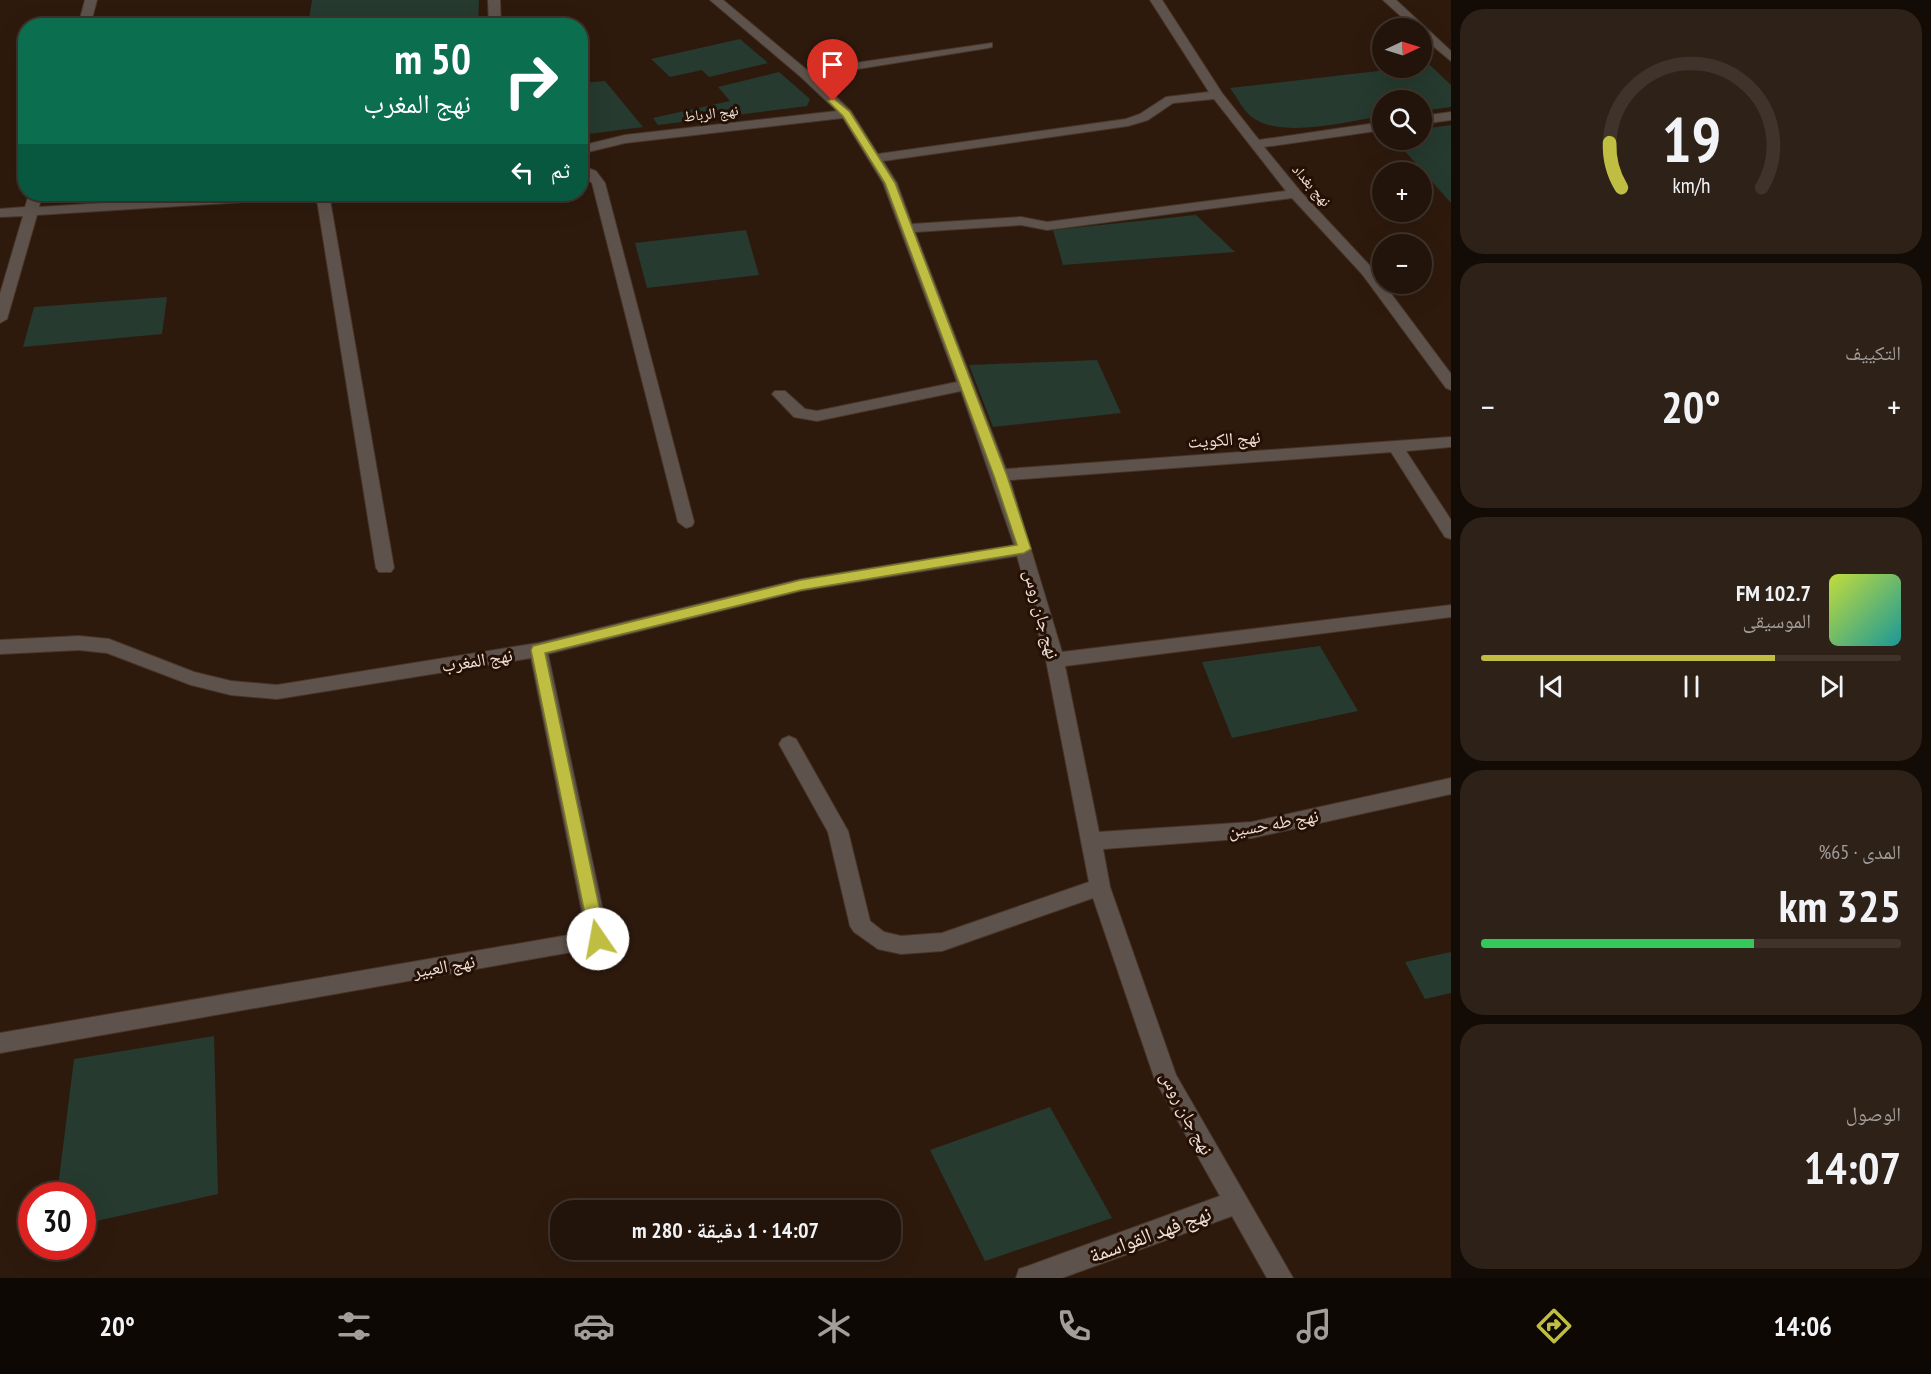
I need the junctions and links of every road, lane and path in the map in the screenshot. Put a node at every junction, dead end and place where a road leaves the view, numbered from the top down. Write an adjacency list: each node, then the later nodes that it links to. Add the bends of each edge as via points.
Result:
1 (91, 0): 6 (street)
2 (494, 0): 7 (street)
3 (1156, 0): 13 (street, نهج بغداد)
4 (1389, 0): 8 (street)
5 (723, 1): 12 (street, نهج جان روس)
6 (86, 18)
7 (495, 18)
8 (1409, 18)
9 (1432, 39): 11 (street)
10 (988, 45): 12 (street)
11 (1451, 57)
12 (805, 74): 14 (street, نهج جان روس)
13 (1217, 94): 18 (street, نهج بغداد); 20 (street, via 1170,100 1128,122)
14 (847, 114): 19 (street, نهج الرباط, via 625,139); 20 (street, نهج جان روس)
15 (1451, 116): 16 (street)
16 (1432, 119)
17 (1372, 128): 18 (street)
18 (1257, 144): 22 (street, نهج بغداد)
19 (588, 148)
20 (877, 158): 28 (street, نهج جان روس)
21 (588, 173): 36 (street, via 598,183)
22 (1296, 194): 28 (street, via 1047,226 1021,221); 31 (street, نهج بغداد, via 1367,271)
23 (34, 201): 26 (street)
24 (201, 201): 26 (street)
25 (324, 201): 39 (street)
26 (30, 212): 27 (street); 29 (street)
27 (0, 213)
28 (907, 228): 30 (street, نهج جان روس)
29 (0, 319)
30 (967, 385): 32 (street, via 817,417 800,413); 35 (street, نهج جان روس)
31 (1451, 385)
32 (780, 394)
33 (1451, 442): 34 (street, نهج الكويت)
34 (1395, 446): 35 (street, نهج الكويت); 37 (street)
35 (1000, 476): 38 (street, نهج جان روس)
36 (686, 522)
37 (1451, 533)
38 (1024, 549): 42 (street, نهج المغرب, via 801,585); 43 (street, نهج جان روس)
39 (386, 568)
40 (1451, 611): 43 (street)
41 (0, 647): 42 (street, نهج المغرب, via 79,643 109,646 190,678 231,688 277,692)
42 (538, 650): 48 (street, نهج العبير, via 598,939)
43 (1055, 660): 46 (street, نهج جان روس)
44 (789, 744): 47 (street, via 838,831 861,926 878,940 901,945 942,942)
45 (1451, 786): 46 (street, نهج طه حسين, via 1252,830)
46 (1092, 841): 47 (street, نهج جان روس)
47 (1100, 887): 49 (street, نهج جان روس, via 1166,1080)
48 (0, 1044)
49 (1237, 1202): 50 (street, نهج فهد القواسمة); 51 (street, نهج جان روس)
50 (1028, 1278)
51 (1281, 1278)

